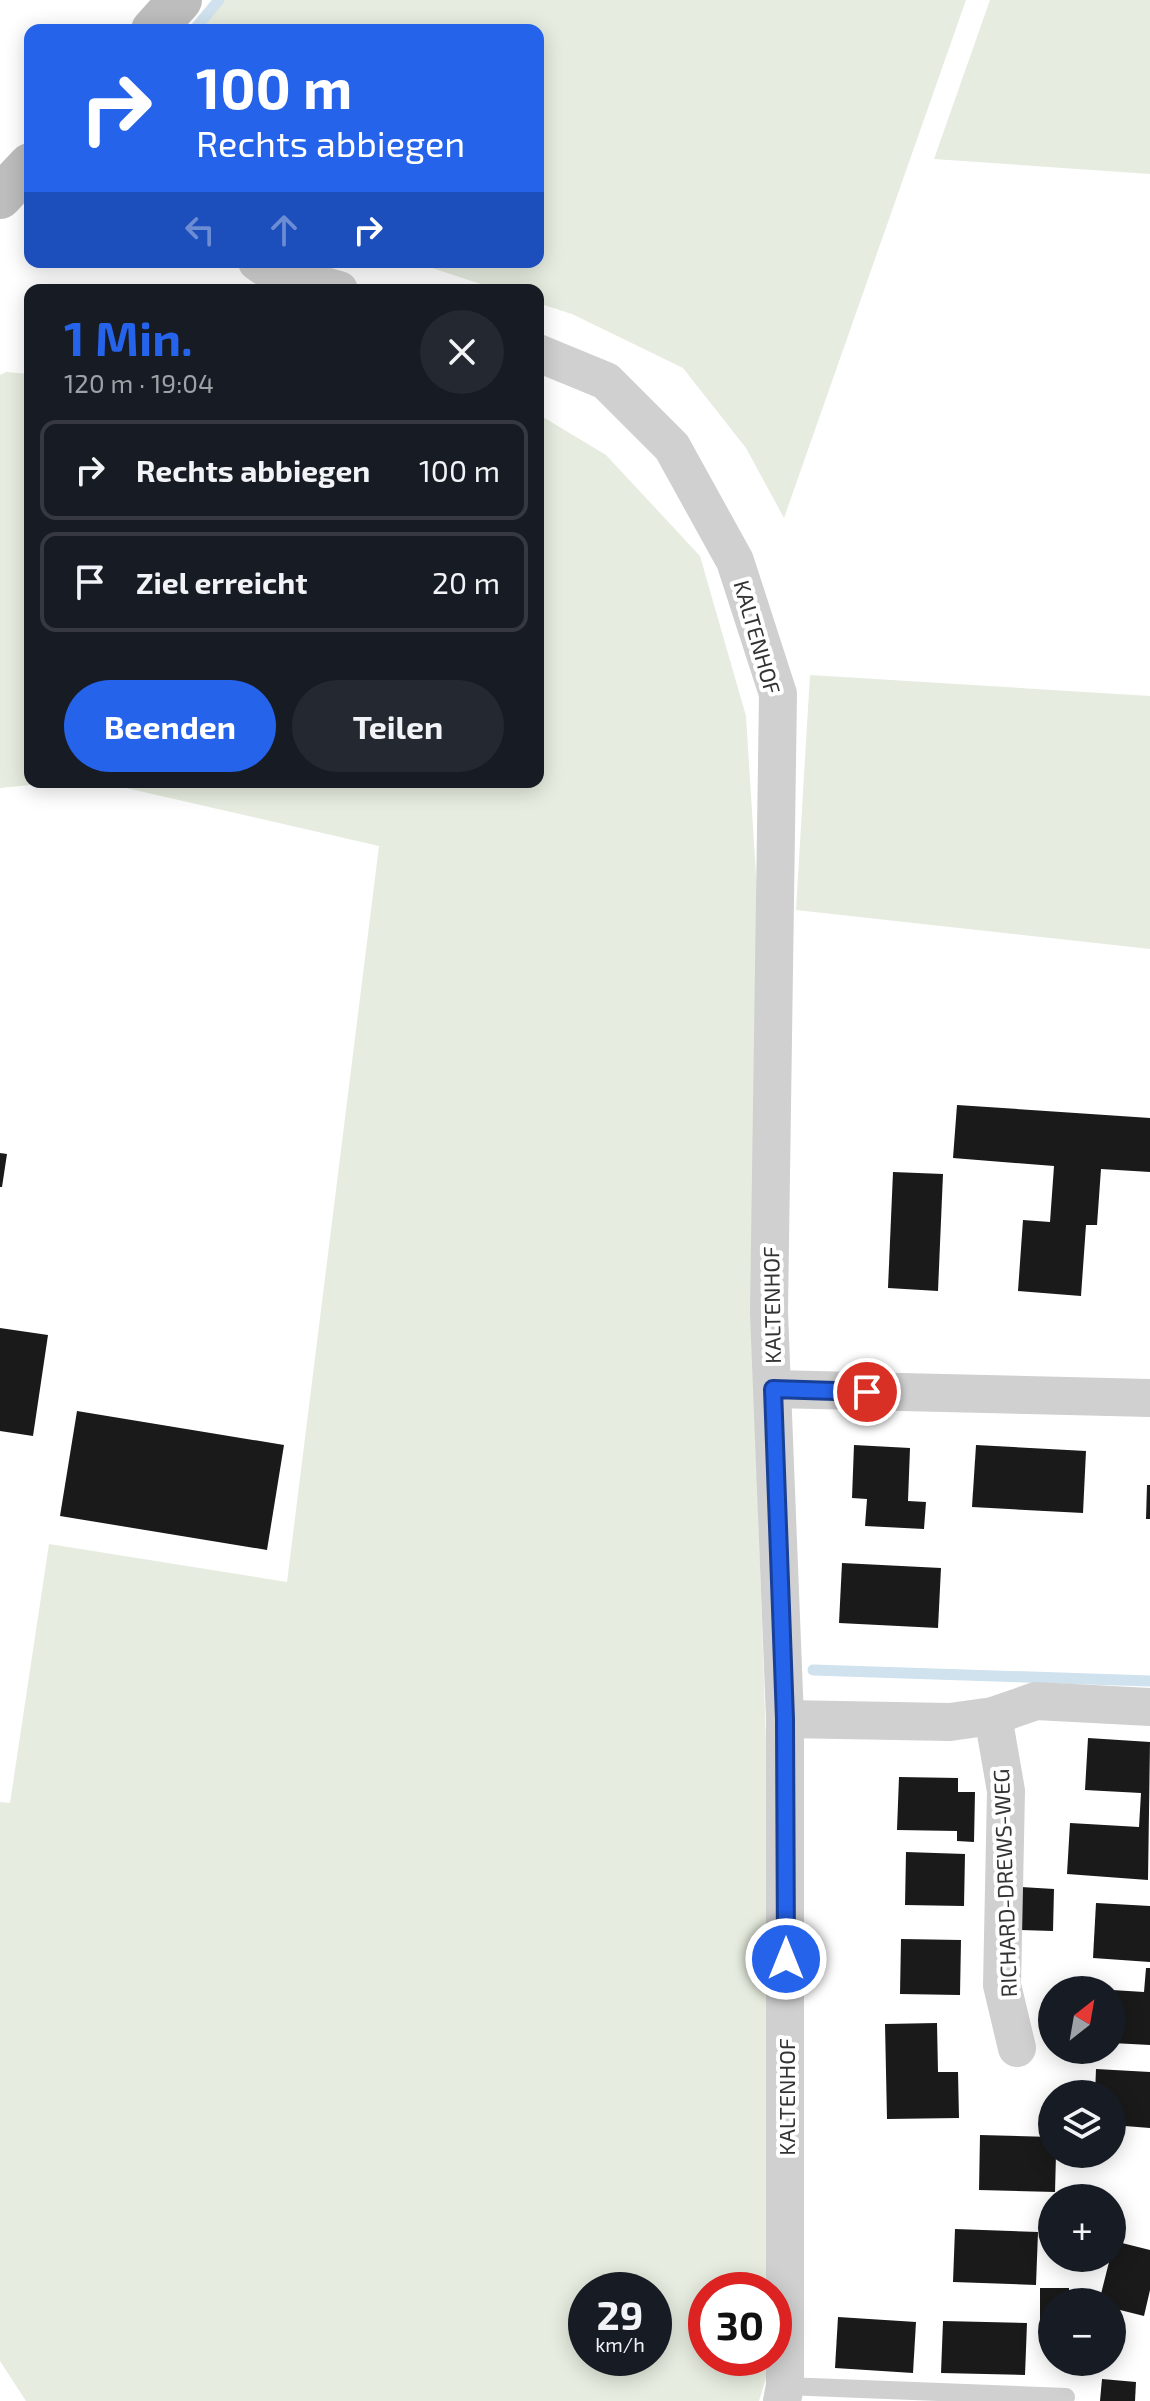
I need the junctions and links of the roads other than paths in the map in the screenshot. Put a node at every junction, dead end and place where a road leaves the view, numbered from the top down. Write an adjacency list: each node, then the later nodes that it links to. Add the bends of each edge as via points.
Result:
1 (180, 0): 2 (main road)
2 (158, 24)
3 (24, 171): 4 (main road)
4 (0, 197)
5 (266, 268): 6 (street)
6 (318, 284)
7 (544, 355): 8 (street, KALTENHOF, via 606,381 672,447 735,561 778,694 769,1312)
8 (773, 1389): 9 (street); 12 (street, KALTENHOF)
9 (1150, 1398)
10 (1150, 1707): 11 (street, via 1036,1701)
11 (993, 1716): 12 (street, via 950,1722); 13 (street, RICHARD-DREWS-WEG, via 1006,1791 1002,1985)
12 (785, 1719): 14 (street, KALTENHOF)
13 (1017, 2048)
14 (784, 2394): 15 (lane)
15 (1066, 2397)

